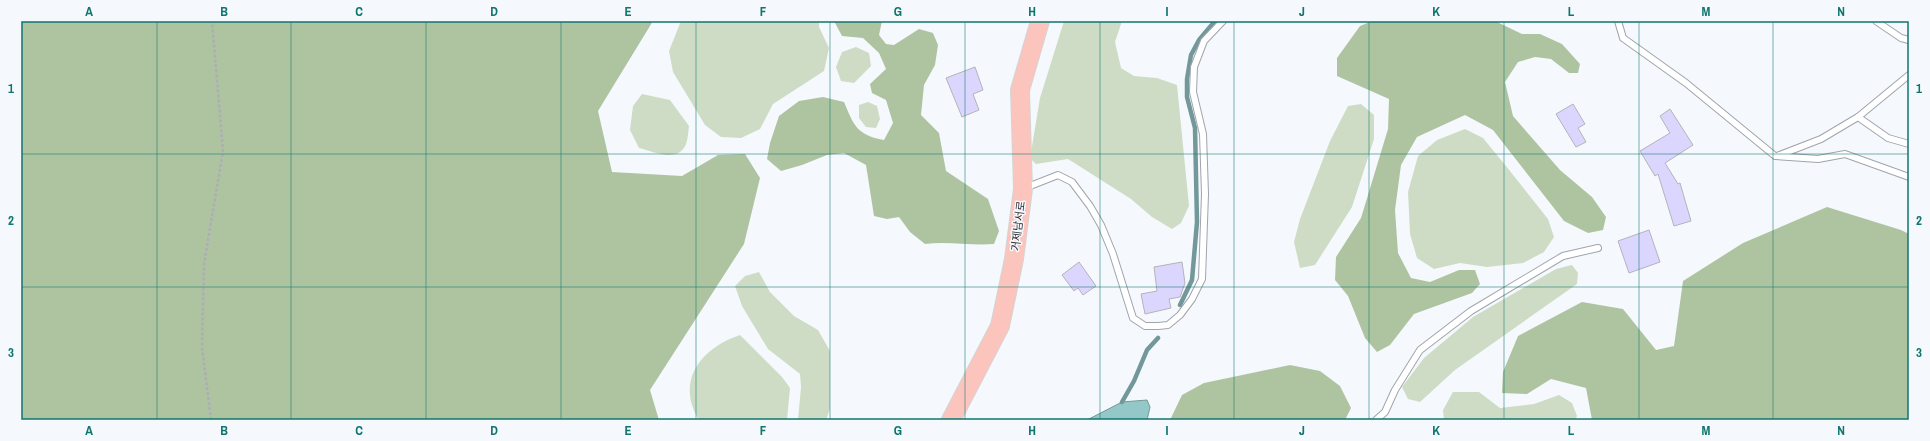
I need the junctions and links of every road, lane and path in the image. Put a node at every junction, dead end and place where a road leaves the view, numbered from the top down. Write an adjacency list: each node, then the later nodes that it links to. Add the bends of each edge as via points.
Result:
1 (212, 21): 14 (path, via 223,151 204,264 202,347)
2 (1040, 21): 12 (main road, 거제남서로, via 1020,90)
3 (1223, 21): 12 (lane, via 1204,41 1194,67 1193,92 1203,134 1205,194 1202,279 1180,315 1168,325 1158,326 1145,326 1133,318 1101,225 1072,182 1058,175)
4 (1618, 21): 10 (lane, via 1623,38 1686,83)
5 (1876, 21): 6 (lane, via 1901,38)
6 (1909, 40)
7 (1909, 75): 8 (lane)
8 (1858, 117): 9 (lane, via 1888,138); 10 (lane, via 1821,139)
9 (1909, 144)
10 (1775, 156): 11 (lane, via 1818,159 1845,154)
11 (1909, 177)
12 (1023, 189): 15 (main road, 거제남서로, via 1014,259 1000,326)
13 (1598, 248): 16 (lane, via 1563,256 1471,311 1420,350 1394,390 1385,412)
14 (211, 420)
15 (951, 420)
16 (1376, 420)

